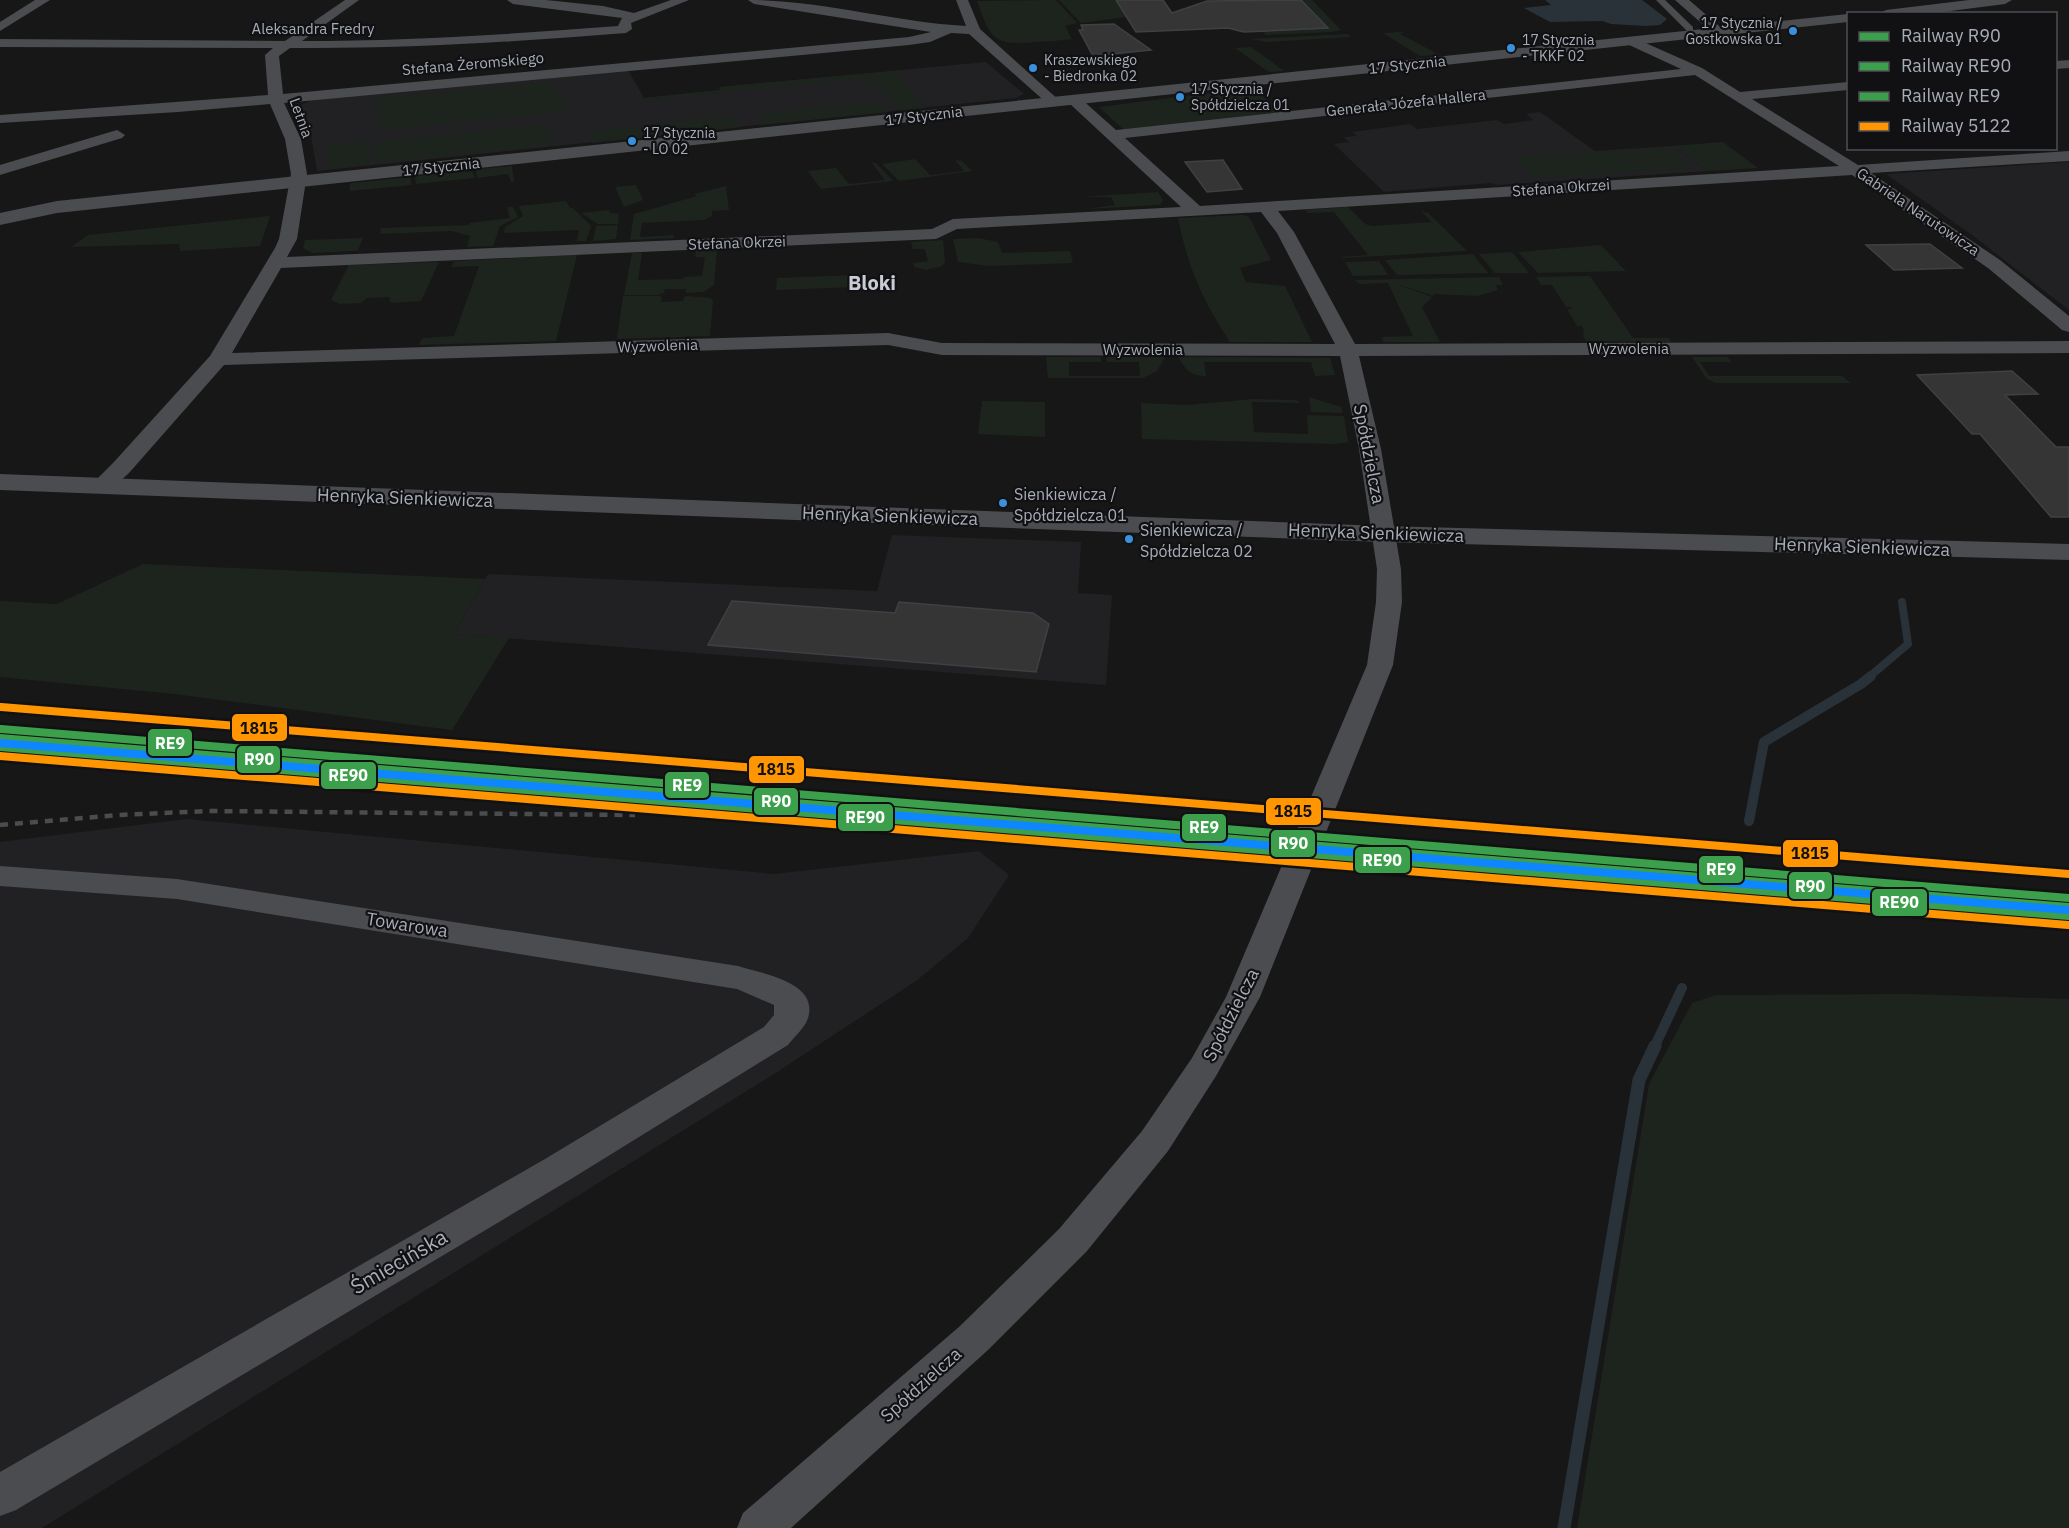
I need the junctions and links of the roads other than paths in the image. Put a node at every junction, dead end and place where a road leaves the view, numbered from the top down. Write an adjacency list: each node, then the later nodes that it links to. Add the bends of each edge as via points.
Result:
1 (44, 0): 15 (street)
2 (353, 0): 23 (street)
3 (513, 0): 16 (street, via 603,10)
4 (683, 0): 16 (street, Aleksandra Fredry)
5 (754, 0): 13 (street)
6 (962, 0): 19 (street)
7 (1660, 0): 17 (street)
8 (1681, 0): 20 (street)
9 (2005, 0): 10 (street)
10 (1961, 2): 12 (street)
11 (870, 3): 13 (street)
12 (1898, 12)
13 (843, 14): 18 (street)
14 (1847, 18): 20 (street, 17 Stycznia)
15 (0, 27)
16 (630, 28): 23 (street, Aleksandra Fredry, via 419,44)
17 (1690, 29)
18 (947, 30): 19 (street); 27 (street, Stefana Żeromskiego, via 909,41 644,60)
19 (973, 30): 29 (street)
20 (1720, 32): 21 (street, 17 Stycznia)
21 (1632, 41): 24 (street, Gabriela Narutowicza); 28 (street, 17 Stycznia)
22 (0, 43): 23 (street, Aleksandra Fredry)
23 (284, 45): 27 (street, Letnia, via 272,55)
24 (1697, 70): 26 (street, Gabriela Narutowicza); 32 (street, Generała Józefa Hallera)
25 (1847, 86): 26 (street)
26 (1739, 96): 35 (street, Gabriela Narutowicza)
27 (276, 100): 30 (street, Stefana Żeromskiego); 36 (street, Letnia, via 293,139)
28 (1074, 100): 29 (street, 17 Stycznia); 32 (street)
29 (1054, 102): 36 (street, 17 Stycznia)
30 (0, 119)
31 (117, 135): 34 (street)
32 (1114, 135): 38 (street)
33 (2069, 156): 35 (street, Stefana Okrzei)
34 (0, 170)
35 (1857, 170): 37 (street, Stefana Okrzei); 41 (street, Gabriela Narutowicza, via 1994,264)
36 (299, 182): 39 (street, 17 Stycznia); 40 (street, Letnia, via 288,238)
37 (1266, 207): 38 (street, Stefana Okrzei); 43 (street, Spółdzielcza, via 1285,232)
38 (1196, 211): 40 (street, Stefana Okrzei, via 953,224 936,234)
39 (5, 215)
40 (274, 263): 44 (street, Letnia)
41 (2069, 326)
42 (2069, 347): 43 (street, Wyzwolenia)
43 (1348, 349): 44 (street, Wyzwolenia, via 942,349 888,339); 47 (street, Spółdzielcza, via 1370,449)
44 (218, 358): 46 (street, Letnia)
45 (0, 482): 46 (street, Henryka Sienkiewicza)
46 (101, 486): 47 (street, Henryka Sienkiewicza)
47 (1383, 534): 48 (street, Henryka Sienkiewicza); 52 (street, Spółdzielcza, via 1389,602 1380,665 1244,997 1204,1068 1155,1141 1073,1240 974,1338)
48 (2069, 552)
49 (0, 876): 50 (street, Towarowa, via 177,889 738,978 791,999)
50 (791, 1018): 51 (street, Śmiecińska, via 776,1036 558,1169)
51 (0, 1495)
52 (759, 1528)

